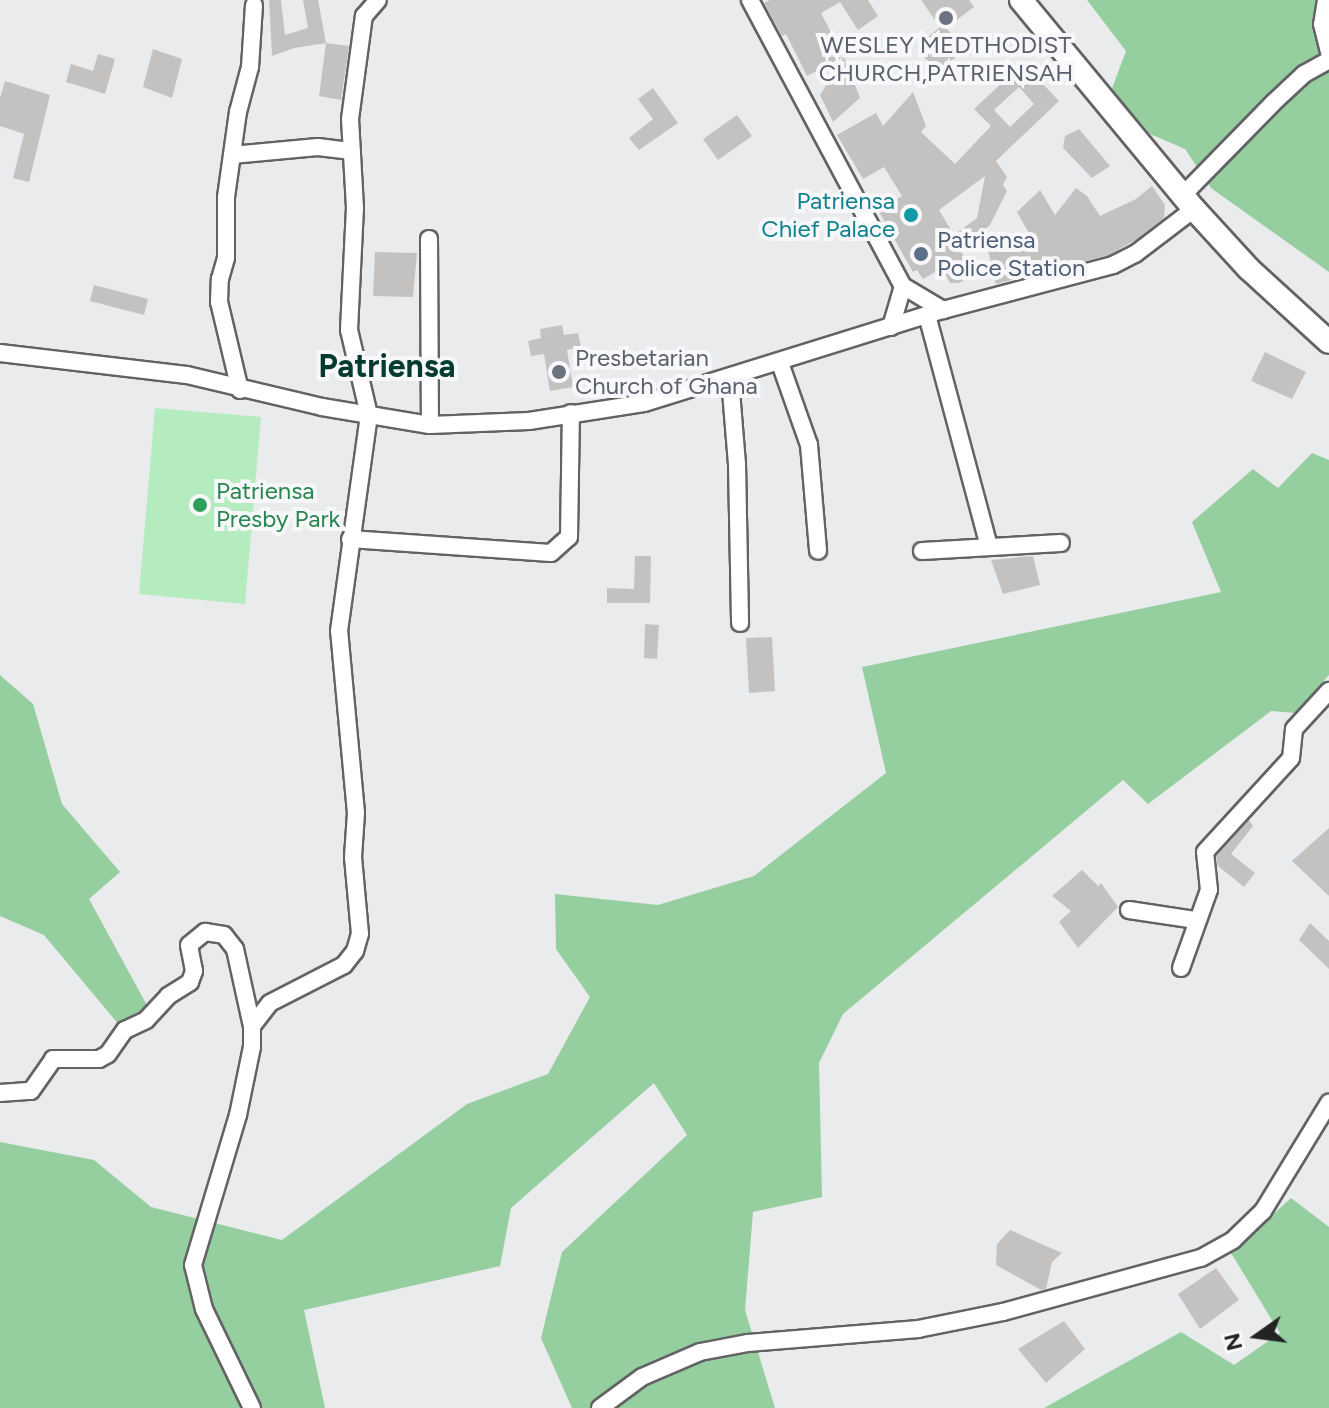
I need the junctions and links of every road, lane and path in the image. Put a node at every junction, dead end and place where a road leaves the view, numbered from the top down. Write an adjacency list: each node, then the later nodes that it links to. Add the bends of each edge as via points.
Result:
1 (378, 0): 8 (street, via 364,16 350,119)
2 (750, 0): 12 (street)
3 (1021, 0): 10 (main road)
4 (1326, 0): 6 (street, via 1322,24)
5 (254, 5): 9 (street, via 250,67)
6 (1329, 52)
7 (1329, 60): 10 (street, via 1304,74 1273,103)
8 (352, 151): 9 (street, via 318,147); 21 (street, via 349,330)
9 (232, 155): 19 (street, via 219,302)
10 (1189, 202): 13 (street, via 1135,254 1113,265); 15 (main road, via 1249,269)
11 (429, 239): 22 (street)
12 (903, 286): 13 (street); 14 (street)
13 (935, 312): 14 (street); 25 (street)
14 (891, 327): 17 (street)
15 (1329, 342)
16 (0, 353): 19 (street, via 187,375)
17 (780, 363): 18 (street); 26 (street, via 809,445)
18 (730, 379): 20 (street, via 644,403); 28 (street)
19 (240, 390): 21 (street)
20 (571, 413): 22 (street, via 529,421); 23 (street, via 569,537 551,553)
21 (369, 415): 22 (street); 23 (street)
22 (430, 425)
23 (350, 539): 33 (street, via 339,631 356,813 353,857 360,934 344,965 270,1003)
24 (1061, 543): 25 (street)
25 (989, 547): 27 (street)
26 (818, 551)
27 (922, 551)
28 (740, 623)
29 (1329, 691): 31 (street, via 1294,729 1291,758 1205,852 1209,890)
30 (1129, 910): 31 (street)
31 (1196, 920): 32 (street)
32 (1181, 968)
33 (252, 1026): 34 (street, via 235,949 224,935 205,932 189,945 194,971 190,982 146,1020 125,1030 108,1054 99,1059 53,1059 31,1091); 36 (street, via 240,1104 193,1265 204,1309)
34 (0, 1093)
35 (1329, 1103): 37 (street, via 1263,1211 1233,1240 1201,1258 1003,1312 918,1329 700,1352 642,1377)
36 (252, 1408)
37 (600, 1408)

